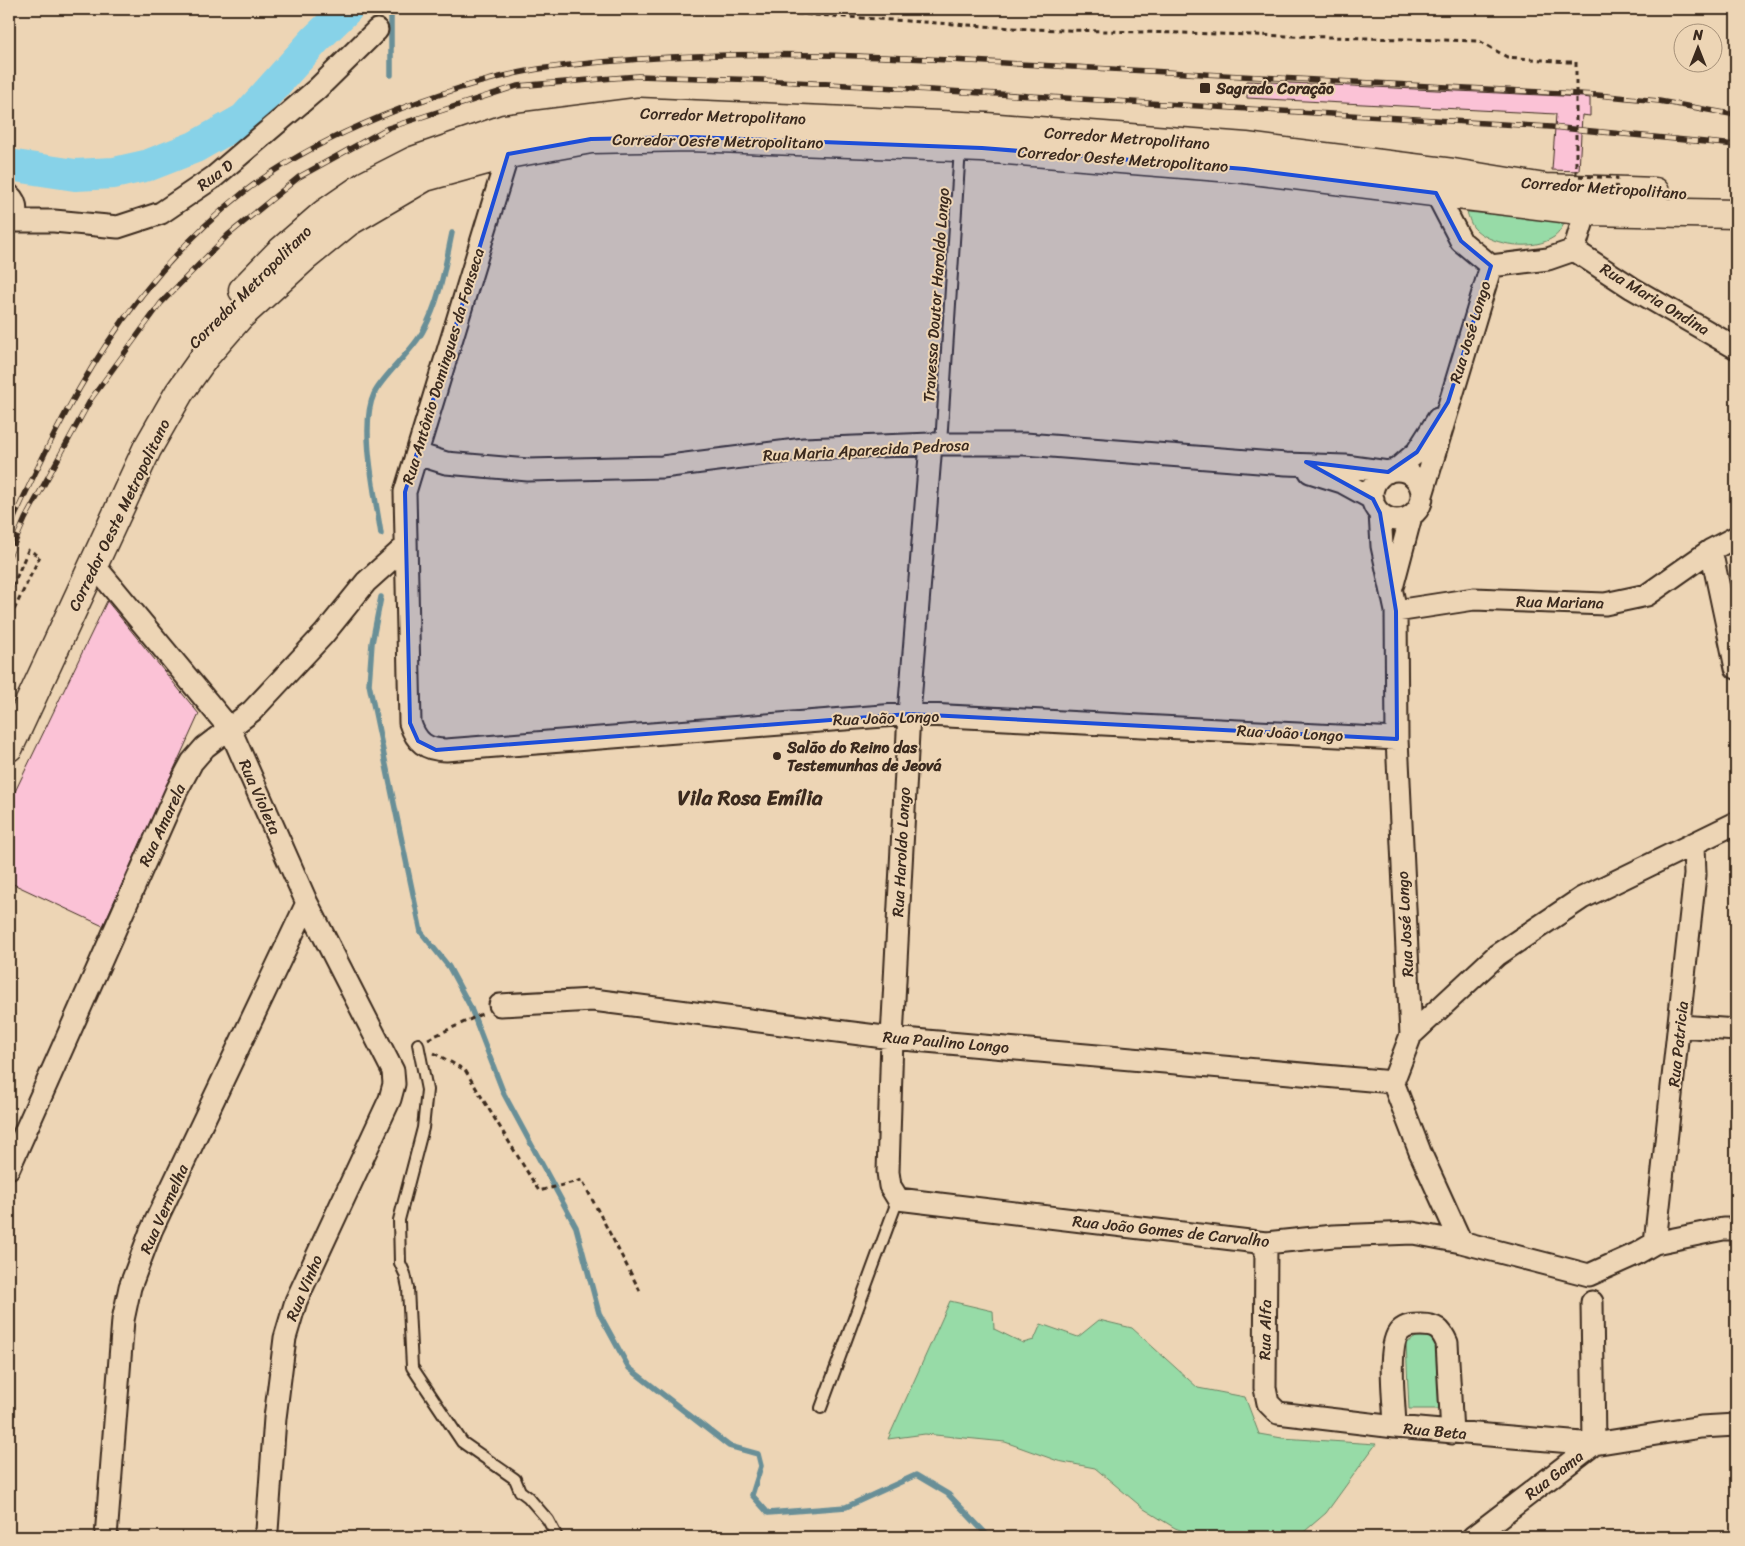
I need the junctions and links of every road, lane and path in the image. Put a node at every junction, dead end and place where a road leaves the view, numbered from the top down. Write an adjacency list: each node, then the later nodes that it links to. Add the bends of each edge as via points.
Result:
1 (679, 9): 3 (path)
2 (724, 9): 12 (path, bridge, via 1029,29 1479,41 1507,57 1576,62 1576,176 1617,178)
3 (639, 12)
4 (377, 30): 14 (street, Rua D, via 317,89 222,171 161,213 118,227 54,221)
5 (639, 112): 7 (main road, via 624,118 520,139); 8 (main road, Corredor Metropolitano, via 986,127 1246,147); 35 (main road, Corredor Metropolitano, via 506,129 413,161 366,186 324,214 279,253 186,351 167,378 128,450)
6 (960, 147): 7 (main road, Corredor Oeste Metropolitano, via 671,138 591,139); 9 (main road, Corredor Oeste Metropolitano, via 1245,169); 19 (lane, Travessa Doutor Haroldo Longo)
7 (508, 154): 20 (street, Rua Antônio Domingues da Fonseca); 29 (main road, Corredor Oeste Metropolitano, via 425,178 376,205 348,222 305,256 239,317 179,393 147,449)
8 (1478, 177): 9 (main road, via 1445,183); 12 (main road, Corredor Metropolitano)
9 (1436, 193): 12 (main road, Corredor Oeste Metropolitano); 16 (street, Rua José Longo, via 1461,241)
10 (9, 195): 14 (street, via 16,206)
11 (1736, 196): 12 (main road, Corredor Metropolitano)
12 (1598, 197): 13 (main road, Corredor Oeste Metropolitano); 15 (street)
13 (1736, 214)
14 (10, 222)
15 (1574, 250): 16 (street, via 1548,259); 17 (street, Rua Maria Ondina)
16 (1490, 266): 18 (street, Rua José Longo)
17 (1736, 348)
18 (1448, 402): 22 (street, Rua José Longo, via 1417,452); 23 (street, Rua José Longo)
19 (936, 444): 20 (street, Rua Maria Aparecida Pedrosa, via 804,450 662,467 528,470 446,463); 21 (street, Rua Maria Aparecida Pedrosa, via 1025,444); 36 (street, Rua Haroldo Longo)
20 (417, 454): 27 (street, Rua Antônio Domingues da Fonseca, via 405,492)
21 (1286, 464): 22 (street, Rua Maria Aparecida Pedrosa); 24 (street, Rua Maria Aparecida Pedrosa, via 1342,482)
22 (1392, 471): 23 (street, via 1404,471 1417,480); 24 (street, Rua José Longo, via 1376,483)
23 (1422, 496): 25 (street, Rua José Longo, via 1421,504)
24 (1376, 506): 25 (street, via 1395,520); 30 (street, Rua José Longo)
25 (1411, 516): 30 (street, Rua José Longo)
26 (1736, 537): 28 (street, Rua Mariana)
27 (406, 546): 37 (street, Rua Amarela, via 366,582 324,634 252,711); 38 (street, Rua Antônio Domingues da Fonseca, via 410,723)
28 (1711, 550): 33 (street, Rua Mariana, via 1647,595 1605,604 1474,599); 34 (street)
29 (94, 565): 37 (street, Rua Violeta); 40 (main road, Corredor Oeste Metropolitano)
30 (1392, 589): 33 (street, Rua José Longo)
31 (9, 595): 32 (path, via 28,550 40,556 14,610)
32 (9, 608)
33 (1396, 611): 39 (street, Rua José Longo)
34 (1736, 668)
35 (9, 711)
36 (908, 714): 38 (street, Rua João Longo, via 446,750 428,748); 39 (street, Rua João Longo); 49 (street, Rua Haroldo Longo)
37 (230, 729): 43 (street, Rua Violeta); 53 (street, Rua Amarela, via 192,762 177,790)
38 (413, 733)
39 (1397, 738): 48 (street, Rua José Longo)
40 (9, 747)
41 (1736, 823): 42 (street)
42 (1694, 844): 45 (street, Rua Patricia, via 1695,874); 48 (street, via 1582,898 1497,955)
43 (307, 903): 51 (street, Rua Violeta); 67 (street, Rua Vermelha, via 151,1232 130,1287 119,1356)
44 (500, 1005): 46 (path); 49 (street, Rua Paulino Longo, via 593,1000)
45 (1680, 1026): 47 (street); 58 (street, Rua Patricia)
46 (454, 1028)
47 (1736, 1030)
48 (1411, 1035): 52 (street, Rua José Longo)
49 (892, 1038): 52 (street, Rua Paulino Longo); 54 (street, Rua Haroldo Longo, via 888,1172 890,1186)
50 (418, 1044): 59 (path, via 465,1070 539,1191 582,1180); 69 (lane, via 427,1090 423,1128 399,1220 400,1263 408,1288 412,1367 462,1442 515,1479 520,1491 548,1520)
51 (386, 1055): 68 (street, Rua Vinho, via 393,1071 390,1099 296,1301 285,1338)
52 (1394, 1082): 56 (street, via 1420,1152)
53 (9, 1168)
54 (898, 1199): 57 (street, Rua João Gomes de Carvalho); 61 (lane)
55 (1736, 1229): 58 (street)
56 (1462, 1242): 57 (street, Rua João Gomes de Carvalho, via 1413,1233 1332,1236); 58 (street, Rua João Gomes de Carvalho, via 1589,1275)
57 (1266, 1243): 62 (street, Rua Alfa, via 1265,1388 1268,1403)
58 (1655, 1243)
59 (640, 1291)
60 (1592, 1302): 66 (street, Rua Gama)
61 (821, 1408)
62 (1278, 1413): 64 (street, Rua Beta)
63 (1736, 1425): 66 (street, Rua Beta, via 1701,1427)
64 (1395, 1427): 65 (street, Rua Beta); 65 (street, via 1392,1347 1399,1332 1409,1326 1432,1325 1441,1330 1447,1343)
65 (1452, 1433): 66 (street, Rua Beta)
66 (1594, 1444): 70 (street, Rua Gama)
67 (106, 1537)
68 (264, 1537)
69 (557, 1537)
70 (1473, 1537)

